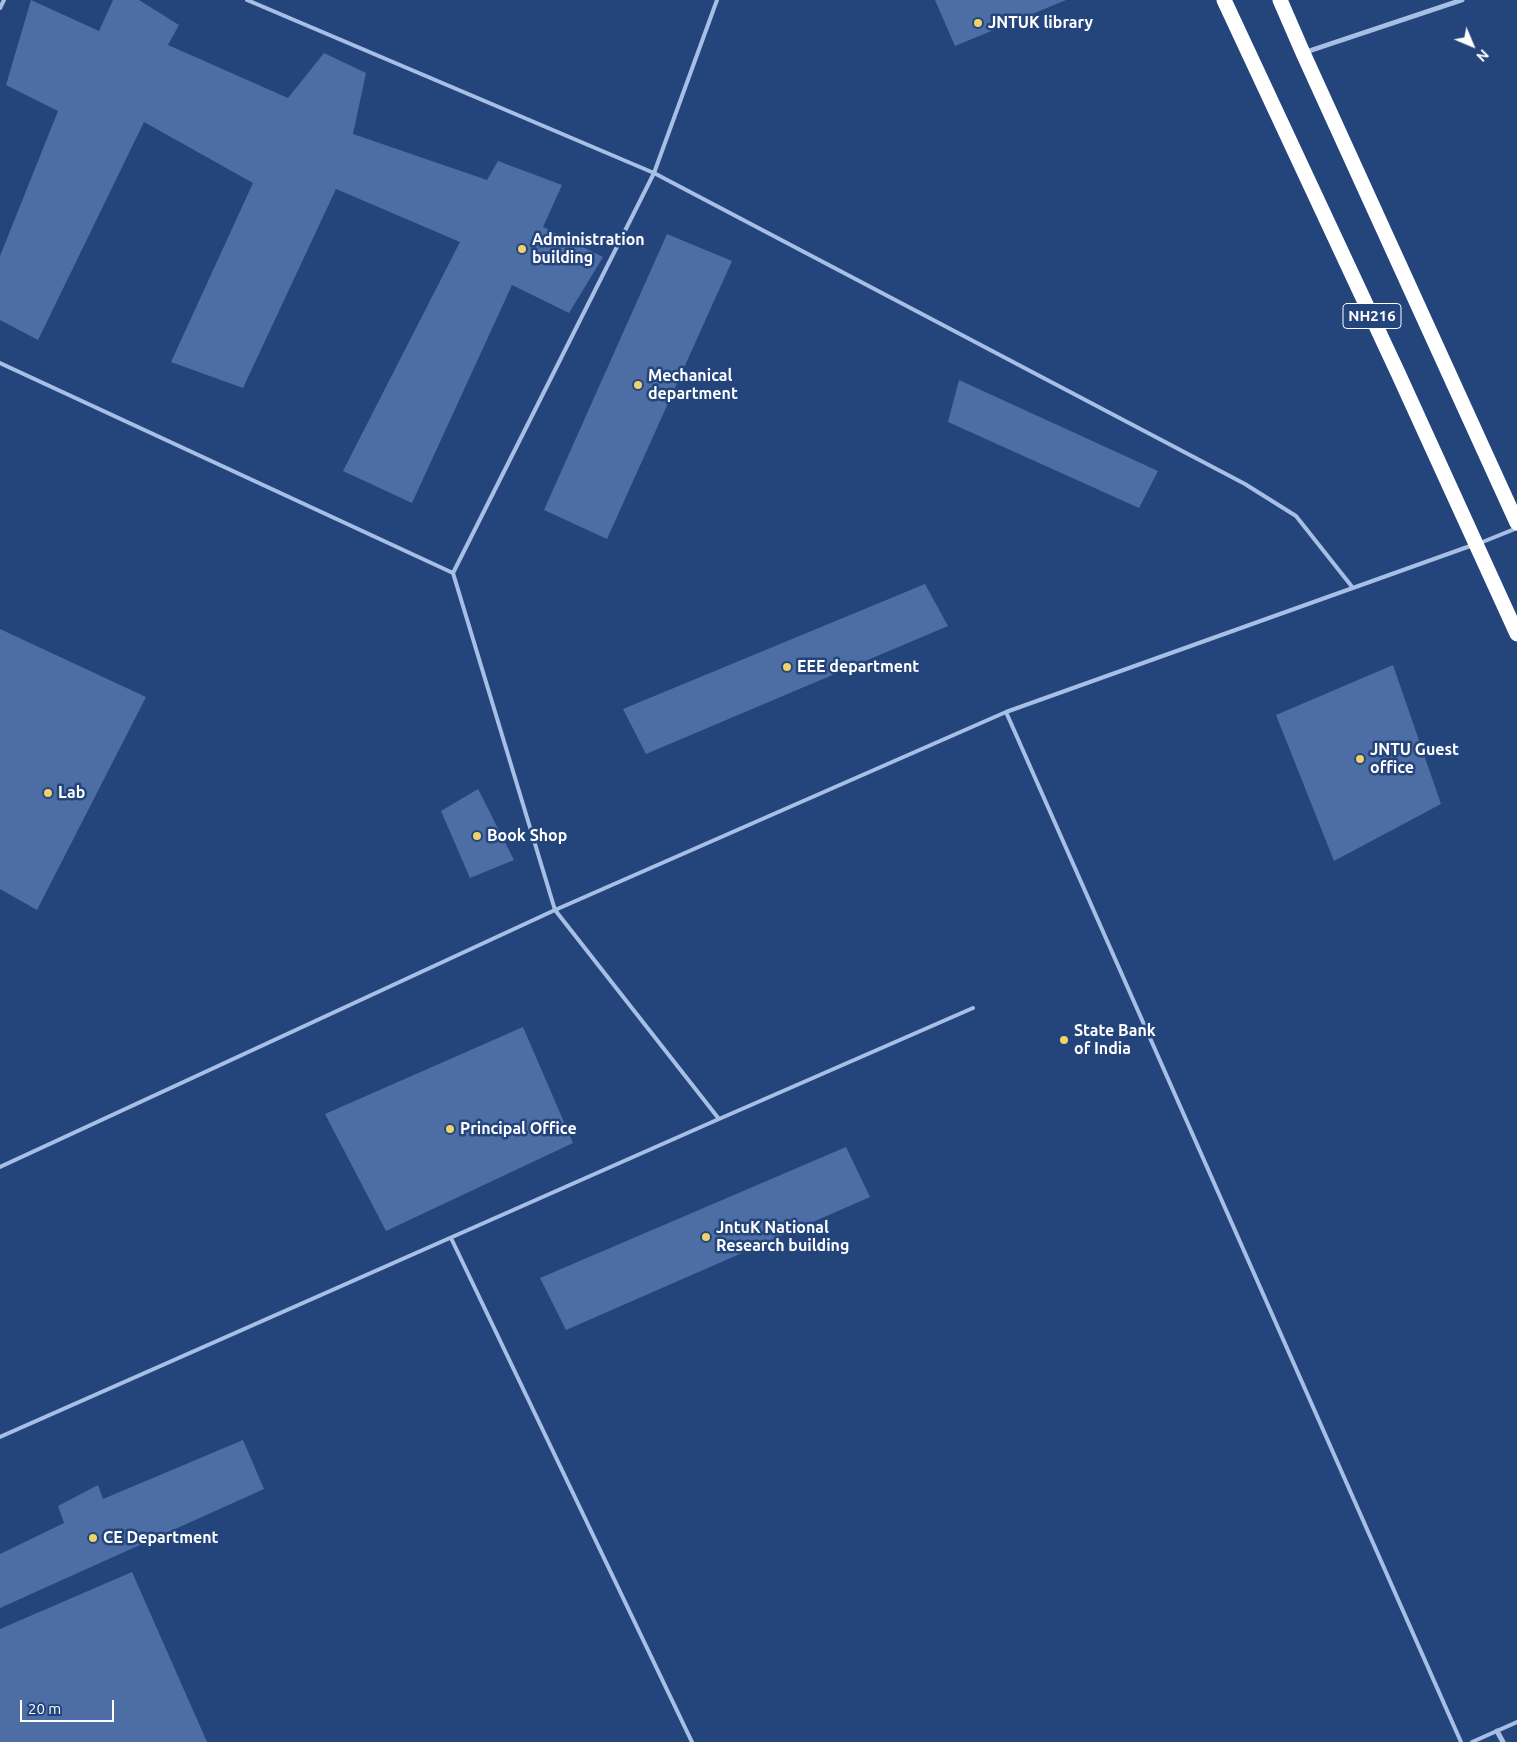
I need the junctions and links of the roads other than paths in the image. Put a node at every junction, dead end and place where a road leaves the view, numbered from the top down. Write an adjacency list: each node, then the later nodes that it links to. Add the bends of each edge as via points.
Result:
1 (4, 0): 7 (lane)
2 (247, 0): 9 (lane)
3 (717, 0): 9 (lane)
4 (1224, 0): 13 (highway, NH216)
5 (1280, 0): 8 (highway, NH216)
6 (1462, 0): 8 (street)
7 (0, 8)
8 (1303, 53): 11 (highway, NH216)
9 (654, 173): 14 (lane); 15 (lane, via 1245,484 1296,516)
10 (0, 363): 14 (lane)
11 (1517, 522)
12 (1517, 528): 13 (lane)
13 (1476, 544): 15 (lane); 16 (highway, NH216)
14 (453, 573): 18 (lane)
15 (1353, 588): 17 (lane)
16 (1517, 634)
17 (1006, 712): 18 (lane); 27 (lane)
18 (555, 910): 20 (lane); 21 (lane)
19 (973, 1008): 20 (lane)
20 (719, 1119): 22 (lane)
21 (0, 1167)
22 (451, 1238): 23 (lane); 26 (lane)
23 (0, 1437)
24 (1517, 1722): 25 (lane)
25 (1497, 1731): 28 (lane); 29 (street)
26 (692, 1742)
27 (1461, 1742)
28 (1472, 1742)
29 (1502, 1742)

